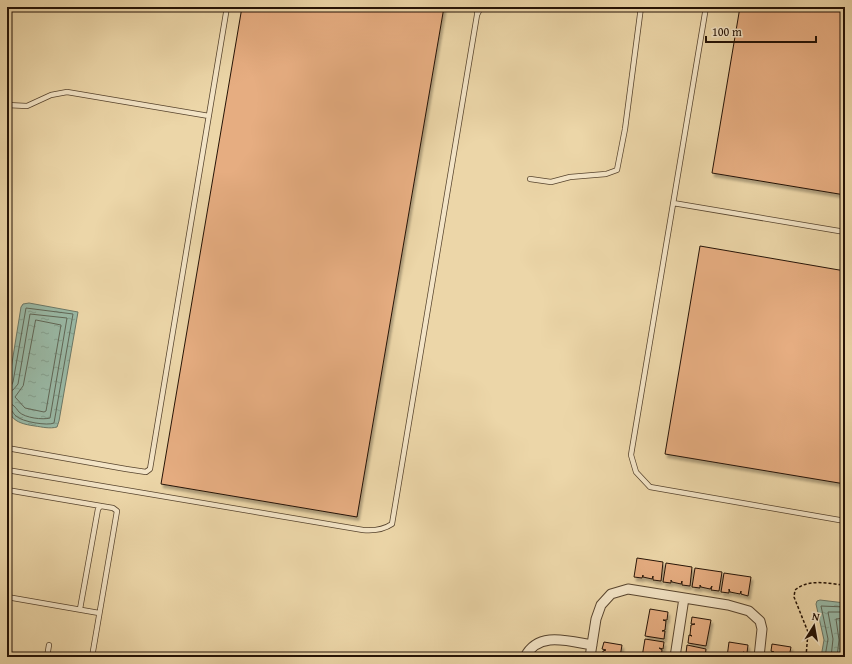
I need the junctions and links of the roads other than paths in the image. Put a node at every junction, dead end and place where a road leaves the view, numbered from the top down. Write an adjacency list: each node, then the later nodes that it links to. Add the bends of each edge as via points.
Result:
1 (228, 7): 8 (lane)
2 (477, 7): 6 (lane)
3 (481, 7): 6 (lane)
4 (641, 7): 9 (lane, via 617,170 551,182)
5 (706, 7): 10 (lane)
6 (477, 15): 13 (lane, via 392,524 380,530 364,530)
7 (7, 105): 8 (lane, via 27,106 51,95 67,92)
8 (209, 116): 12 (lane, via 150,469 146,472)
9 (530, 178)
10 (673, 203): 11 (lane); 16 (lane, via 631,455 636,472 650,487)
11 (845, 232)
12 (7, 448)
13 (7, 470)
14 (7, 490): 15 (lane)
15 (101, 506): 19 (lane, via 98,509); 20 (lane, via 117,511)
16 (845, 521)
17 (7, 597): 19 (lane)
18 (684, 598): 22 (street, via 633,589 616,591 598,612); 27 (street); 28 (street, via 749,611 760,621 762,634)
19 (80, 610): 20 (lane)
20 (99, 612): 24 (lane)
21 (49, 645): 23 (lane)
22 (592, 645): 25 (street, via 556,638 544,640 528,649); 26 (street)
23 (47, 657)
24 (92, 657)
25 (524, 657)
26 (590, 657)
27 (674, 657)
28 (759, 657)

